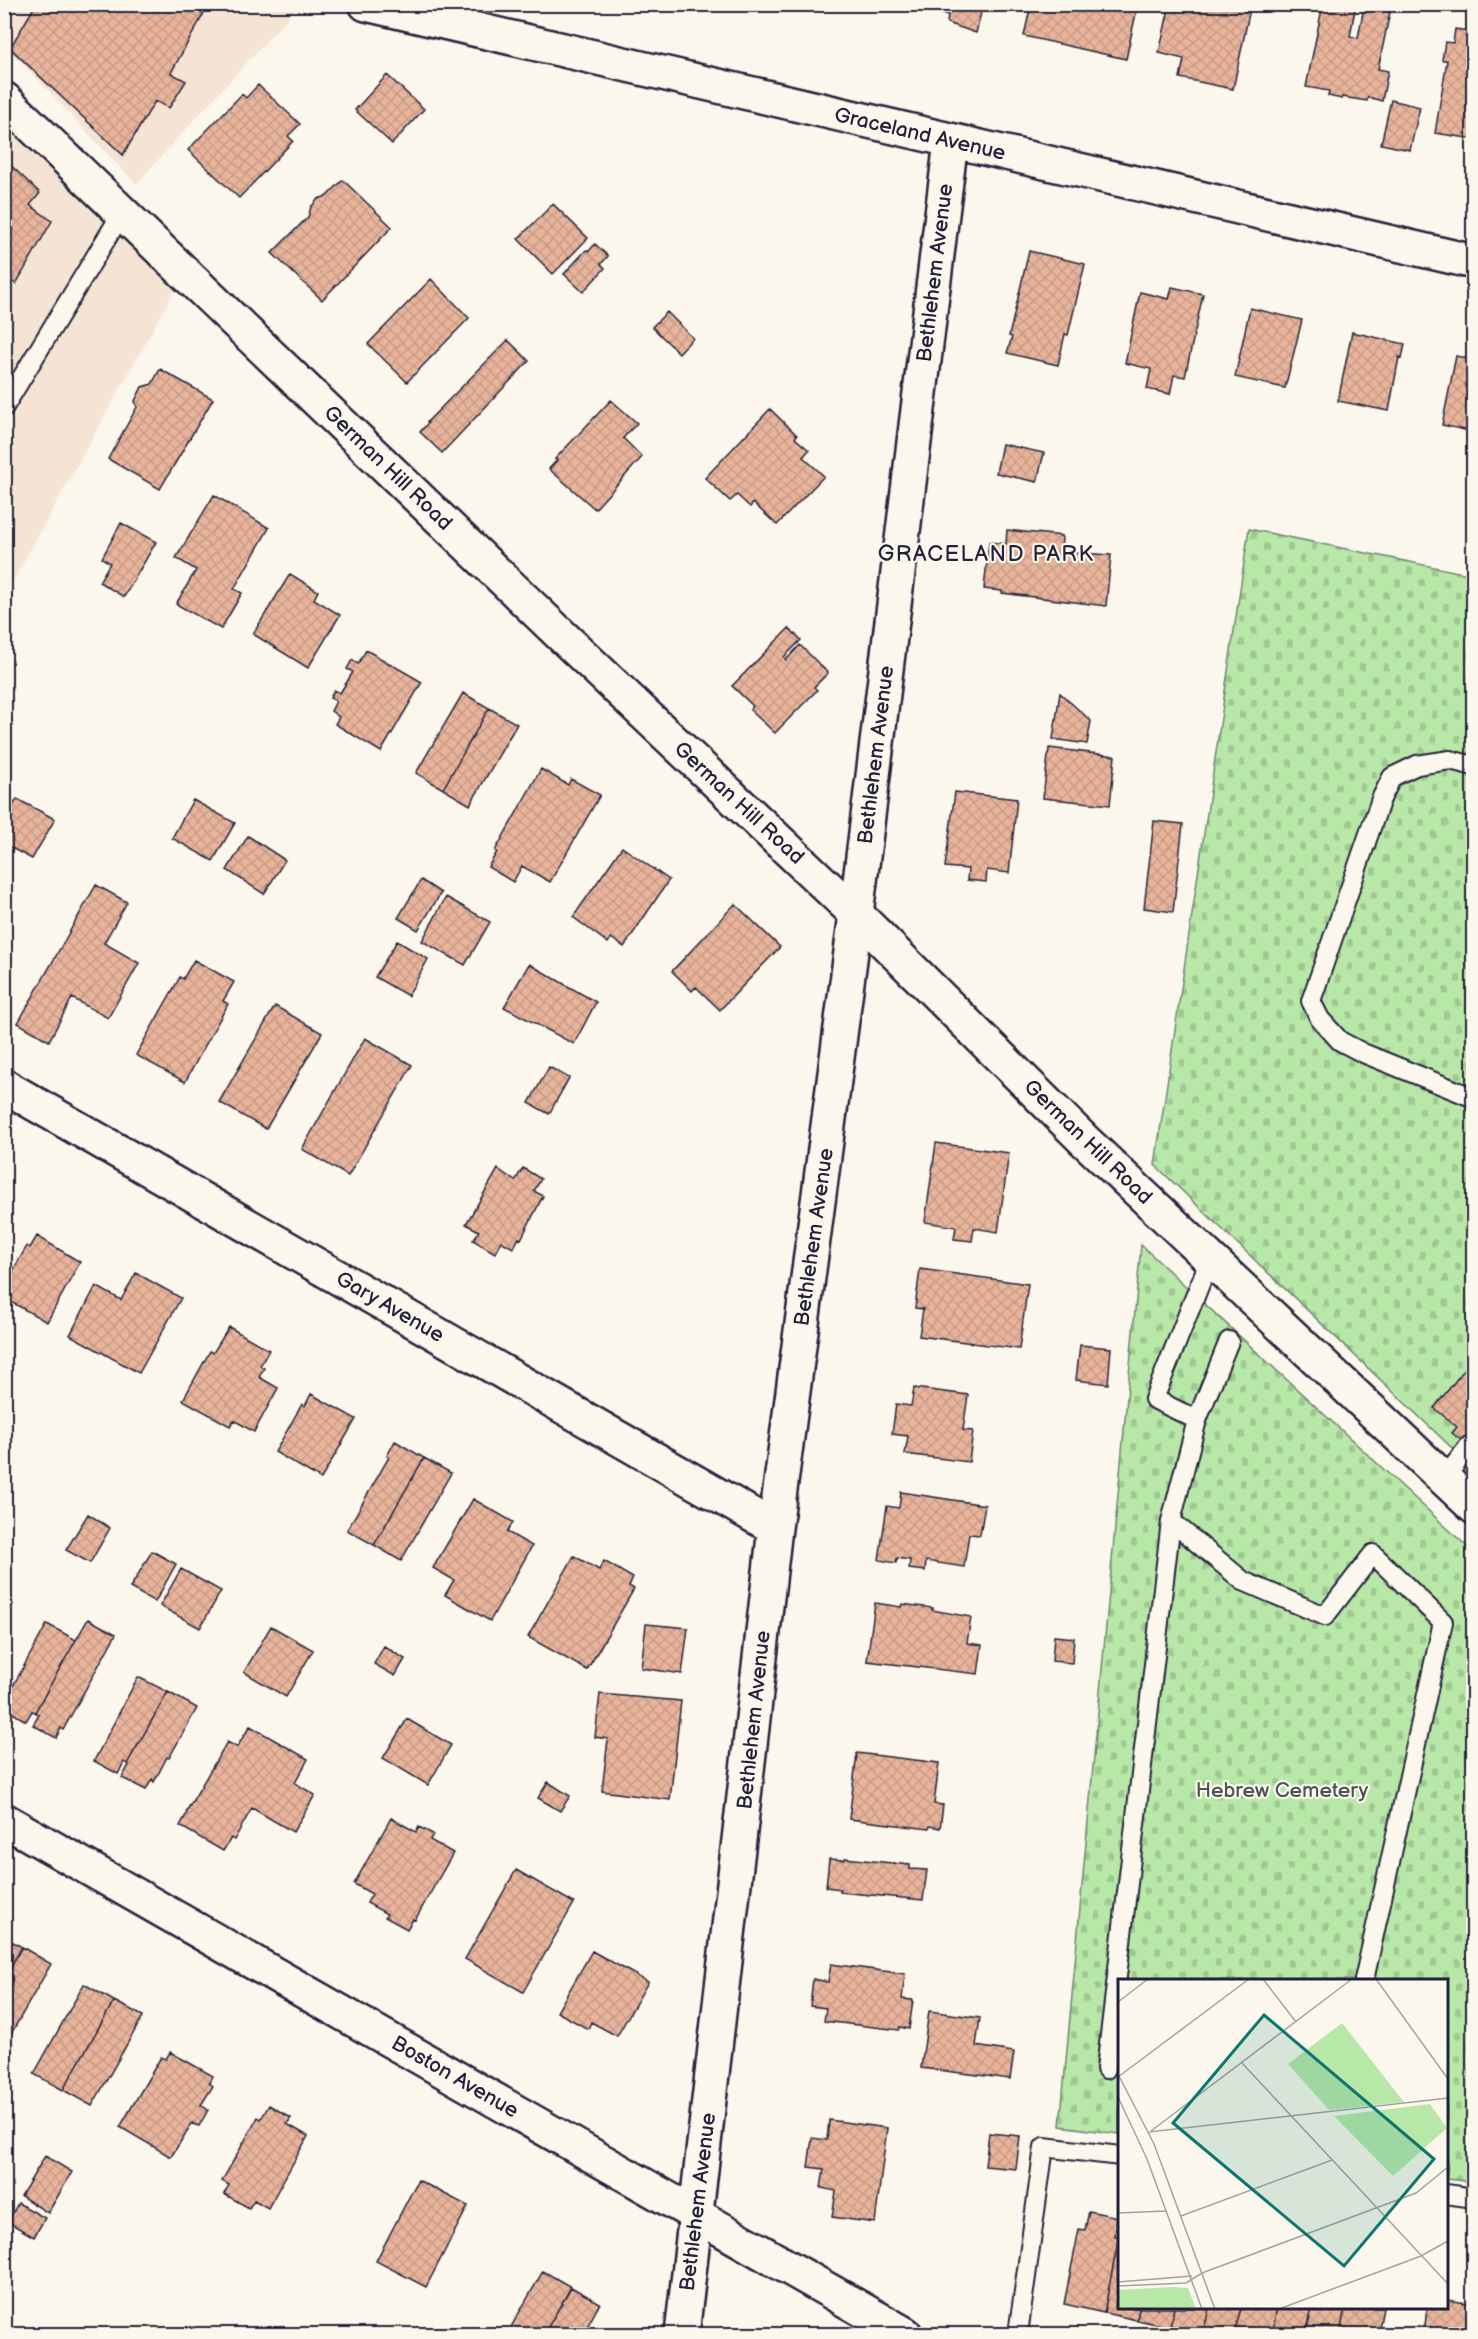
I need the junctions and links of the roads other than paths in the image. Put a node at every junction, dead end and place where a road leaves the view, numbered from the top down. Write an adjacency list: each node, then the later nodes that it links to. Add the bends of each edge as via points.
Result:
1 (366, 4): 3 (street, Graceland Avenue)
2 (4, 99): 4 (street, German Hill Road)
3 (951, 141): 5 (street, Graceland Avenue); 8 (street, Bethlehem Avenue)
4 (122, 213): 6 (lane); 8 (street, German Hill Road)
5 (1473, 261)
6 (7, 397)
7 (1473, 766): 10 (lane, via 1450,760 1417,765 1392,777 1311,1001 1320,1019 1340,1041)
8 (856, 914): 11 (street, German Hill Road); 18 (street, Bethlehem Avenue)
9 (4, 1086): 18 (street, Gary Avenue)
10 (1473, 1098)
11 (1210, 1259): 13 (lane, via 1154,1399); 15 (street, German Hill Road)
12 (1229, 1341): 13 (lane)
13 (1197, 1420): 17 (lane)
14 (1468, 1446): 15 (lane)
15 (1444, 1479): 16 (street, German Hill Road)
16 (1473, 1507)
17 (1171, 1521): 20 (lane, via 1243,1581 1325,1616 1373,1554 1443,1622); 21 (lane)
18 (775, 1528): 25 (street, Bethlehem Avenue)
19 (4, 1820): 25 (street, Boston Avenue)
20 (1364, 1979)
21 (1106, 2069)
22 (1118, 2156): 28 (lane, via 1044,2147)
23 (1448, 2194): 24 (lane)
24 (1473, 2198)
25 (697, 2217): 26 (street, Bethlehem Avenue); 27 (street, Boston Avenue)
26 (682, 2334)
27 (905, 2334)
28 (1018, 2334)

